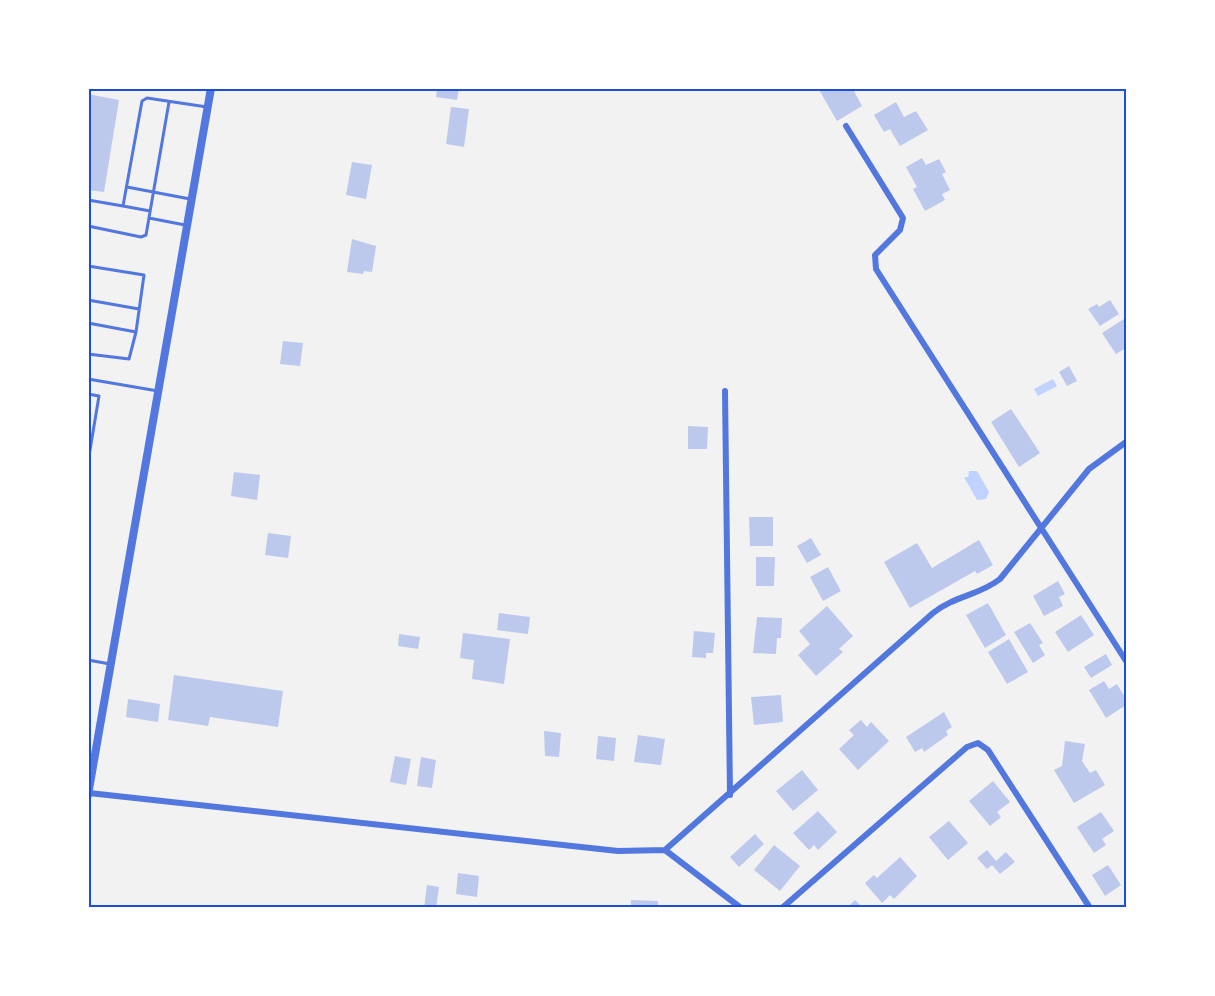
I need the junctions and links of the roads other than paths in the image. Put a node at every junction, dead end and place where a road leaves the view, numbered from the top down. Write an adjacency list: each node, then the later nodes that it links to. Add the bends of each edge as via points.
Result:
1 (211, 88): 3 (street)
2 (169, 102): 3 (lane); 5 (lane, via 147,98 142,101); 6 (lane)
3 (208, 107): 8 (street)
4 (846, 126): 26 (street, via 903,218 900,230 875,255 876,270)
5 (127, 187): 6 (lane); 9 (lane)
6 (154, 192): 8 (lane); 10 (lane)
7 (88, 200): 9 (lane)
8 (192, 200): 12 (street)
9 (123, 206): 10 (lane)
10 (150, 211): 11 (lane)
11 (149, 218): 12 (lane); 13 (lane, via 143,237)
12 (187, 225): 21 (street)
13 (88, 226)
14 (88, 266): 16 (lane, via 144,275)
15 (88, 300): 16 (lane)
16 (139, 309): 18 (lane)
17 (88, 323): 18 (lane)
18 (135, 332): 19 (lane, via 129,359)
19 (88, 354)
20 (88, 379): 21 (lane)
21 (159, 391): 29 (street)
22 (725, 391): 31 (street)
23 (88, 394): 25 (lane, via 99,396)
24 (1126, 442): 26 (street, via 1089,469)
25 (88, 462)
26 (1042, 528): 28 (street); 31 (street, via 1000,579 950,601 933,613)
27 (88, 660): 29 (lane)
28 (1126, 661)
29 (111, 664): 30 (street)
30 (89, 794): 32 (street, via 618,851)
31 (730, 795): 32 (street)
32 (665, 850): 33 (street)
33 (741, 908)
34 (782, 908): 35 (street, via 975,743 986,748)
35 (1090, 908)

